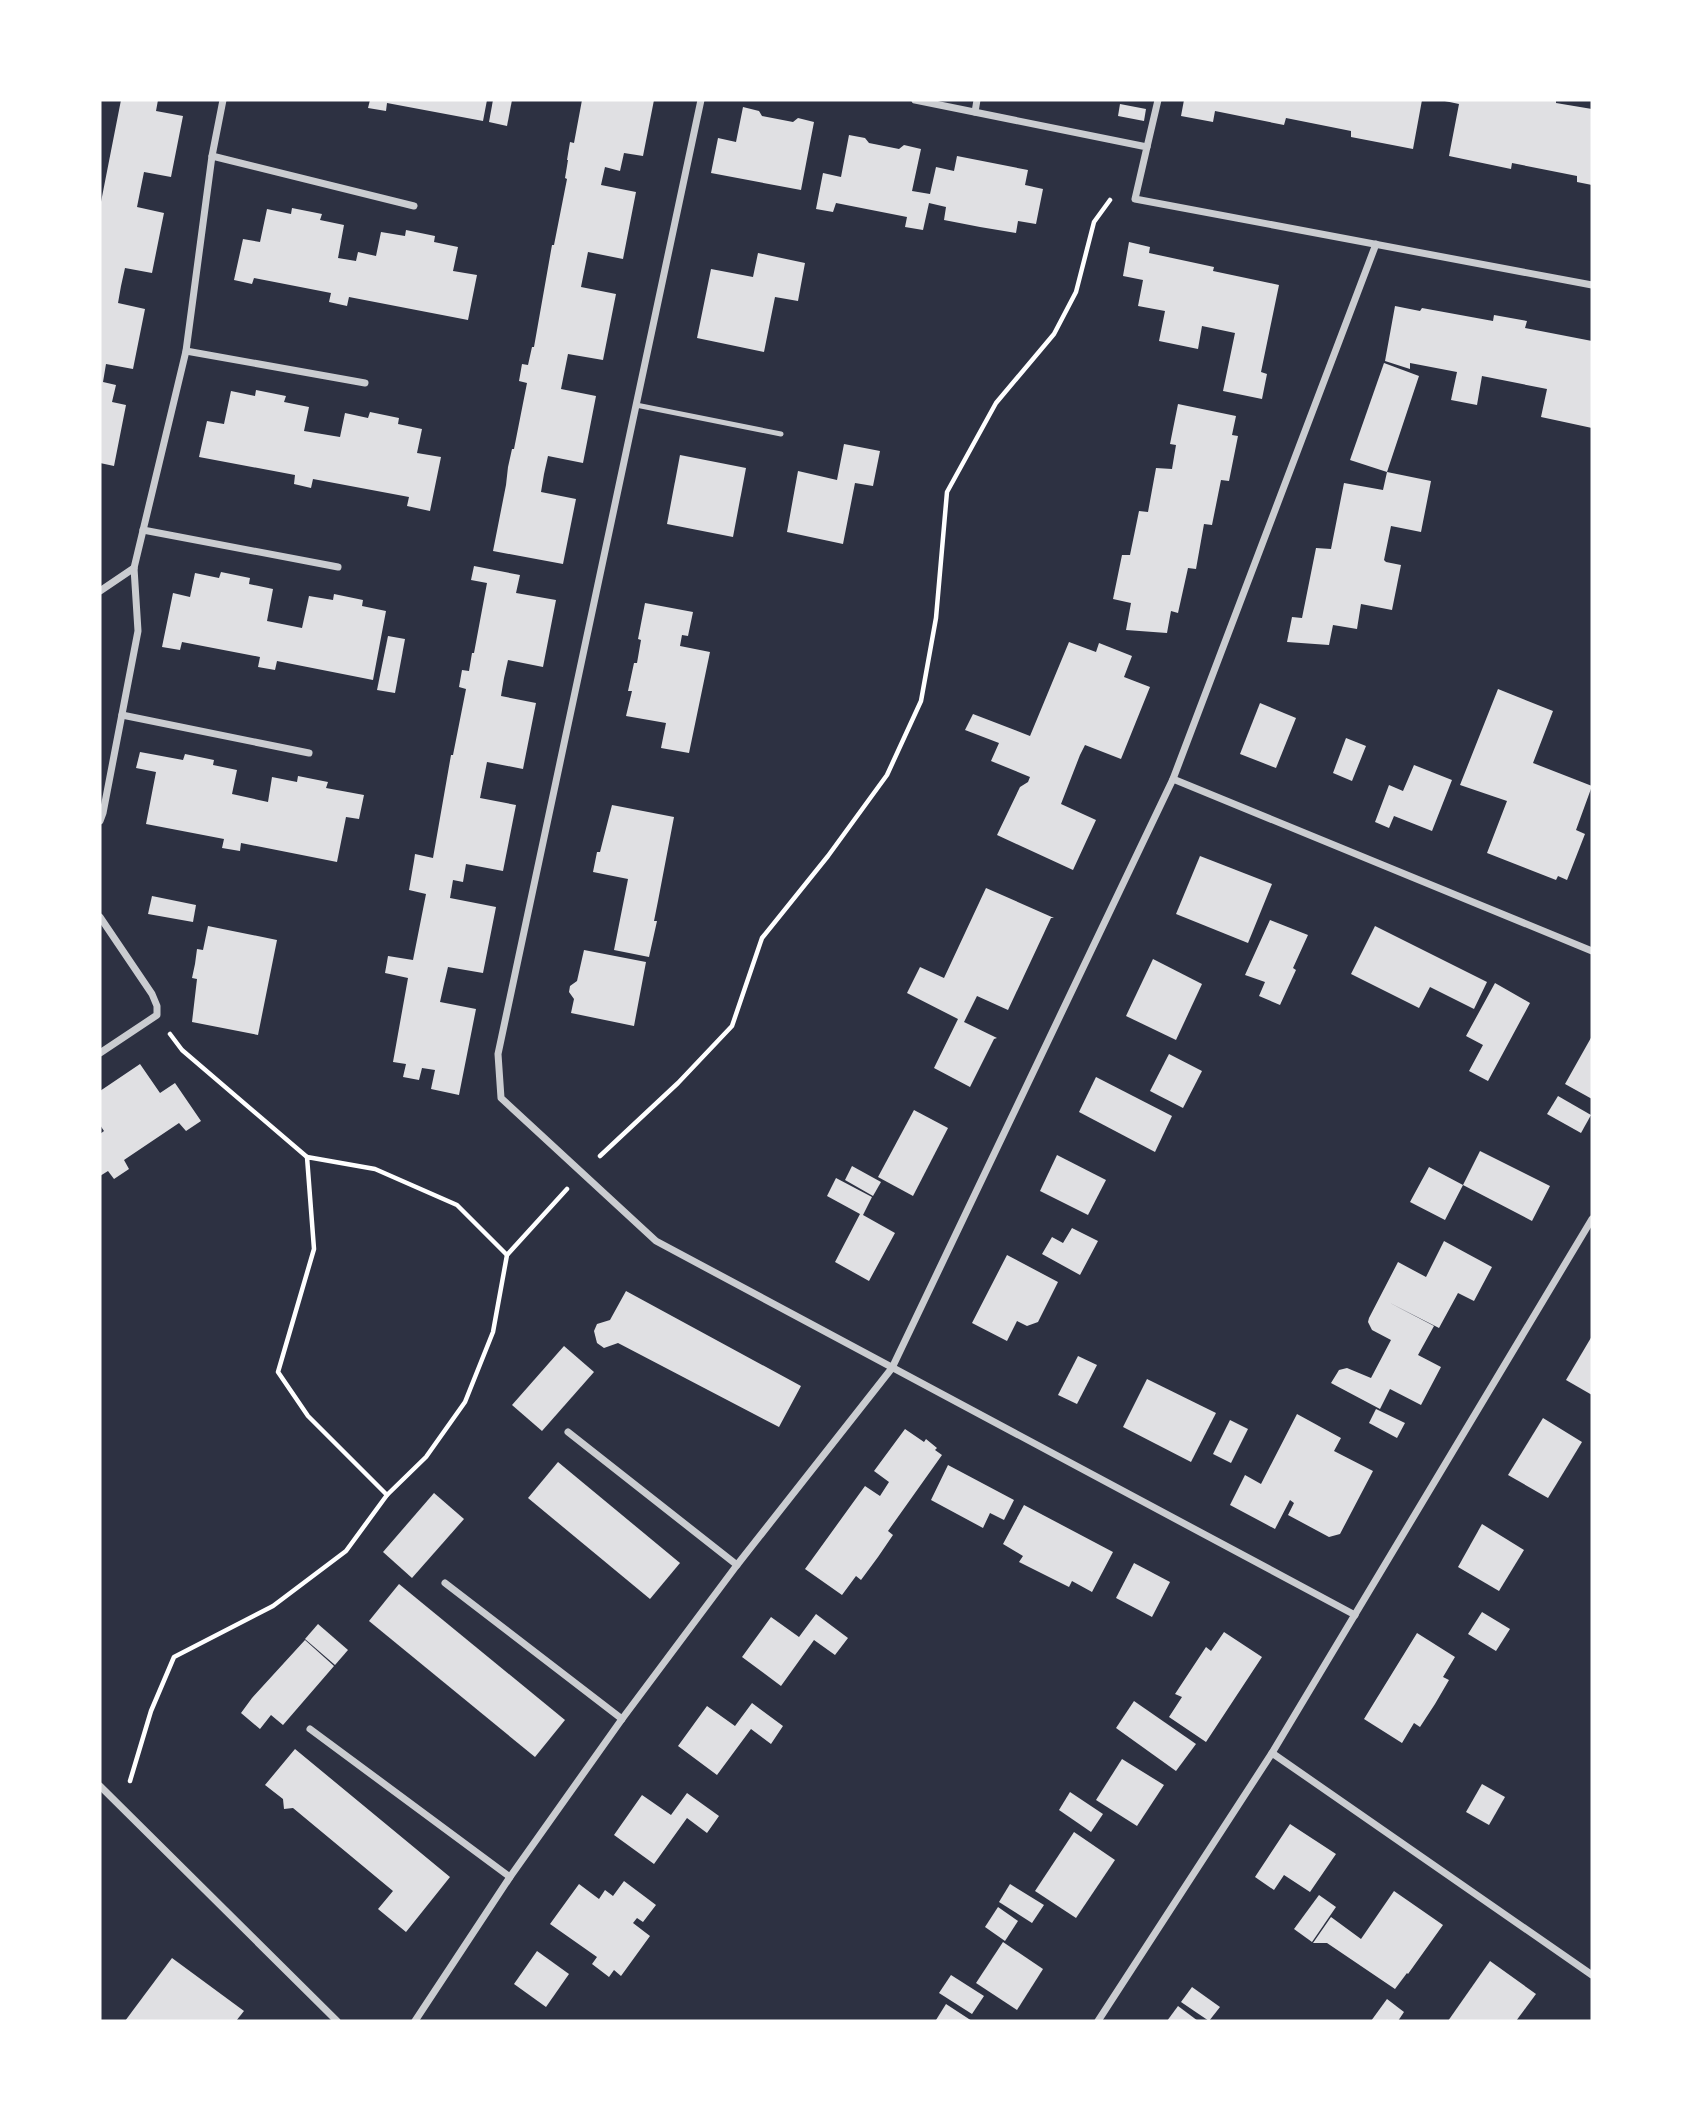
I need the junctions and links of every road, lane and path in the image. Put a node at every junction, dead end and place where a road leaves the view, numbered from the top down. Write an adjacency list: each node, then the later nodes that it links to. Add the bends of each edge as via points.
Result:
1 (223, 100): 8 (street)
2 (701, 100): 15 (street)
3 (915, 100): 6 (street)
4 (977, 100): 6 (street)
5 (1157, 100): 7 (street)
6 (975, 112): 7 (street)
7 (1147, 147): 11 (street, via 1135,199)
8 (212, 156): 10 (street); 13 (street)
9 (1117, 190): 30 (path, via 1094,222 1076,292 1054,334 996,403 947,492 936,618 921,701 887,775 762,938 732,1026)
10 (414, 206)
11 (1376, 244): 12 (street); 23 (street)
12 (1592, 285)
13 (186, 351): 14 (street); 17 (street)
14 (365, 383)
15 (636, 405): 16 (lane); 30 (street, via 498,1054 501,1098)
16 (781, 434)
17 (143, 530): 18 (street); 19 (street)
18 (338, 567)
19 (134, 568): 20 (street); 21 (street, via 138,631)
20 (100, 591)
21 (122, 715): 22 (street); 24 (street)
22 (309, 753)
23 (1173, 779): 26 (street); 33 (street)
24 (100, 821)
25 (100, 917): 27 (street, via 152,994)
26 (1592, 951)
27 (157, 1015): 28 (street); 29 (path, via 181,1050)
28 (100, 1053)
29 (307, 1157): 32 (path, via 375,1170 457,1205); 35 (path, via 314,1249 278,1372 309,1416)
30 (582, 1173): 32 (path); 33 (street, via 656,1241)
31 (1592, 1219): 38 (street)
32 (507, 1255): 35 (path, via 493,1332 465,1402 426,1457)
33 (892, 1367): 36 (street); 38 (street)
34 (568, 1432): 36 (street)
35 (387, 1495): 43 (path, via 346,1551 273,1606 174,1657 151,1711)
36 (737, 1565): 39 (street)
37 (445, 1583): 39 (street)
38 (1355, 1615): 41 (street)
39 (622, 1719): 44 (street)
40 (310, 1729): 44 (street)
41 (1272, 1753): 45 (street); 48 (street)
42 (100, 1787): 46 (street)
43 (126, 1792)
44 (510, 1877): 47 (street)
45 (1592, 1975)
46 (337, 2021)
47 (415, 2021)
48 (1098, 2021)

